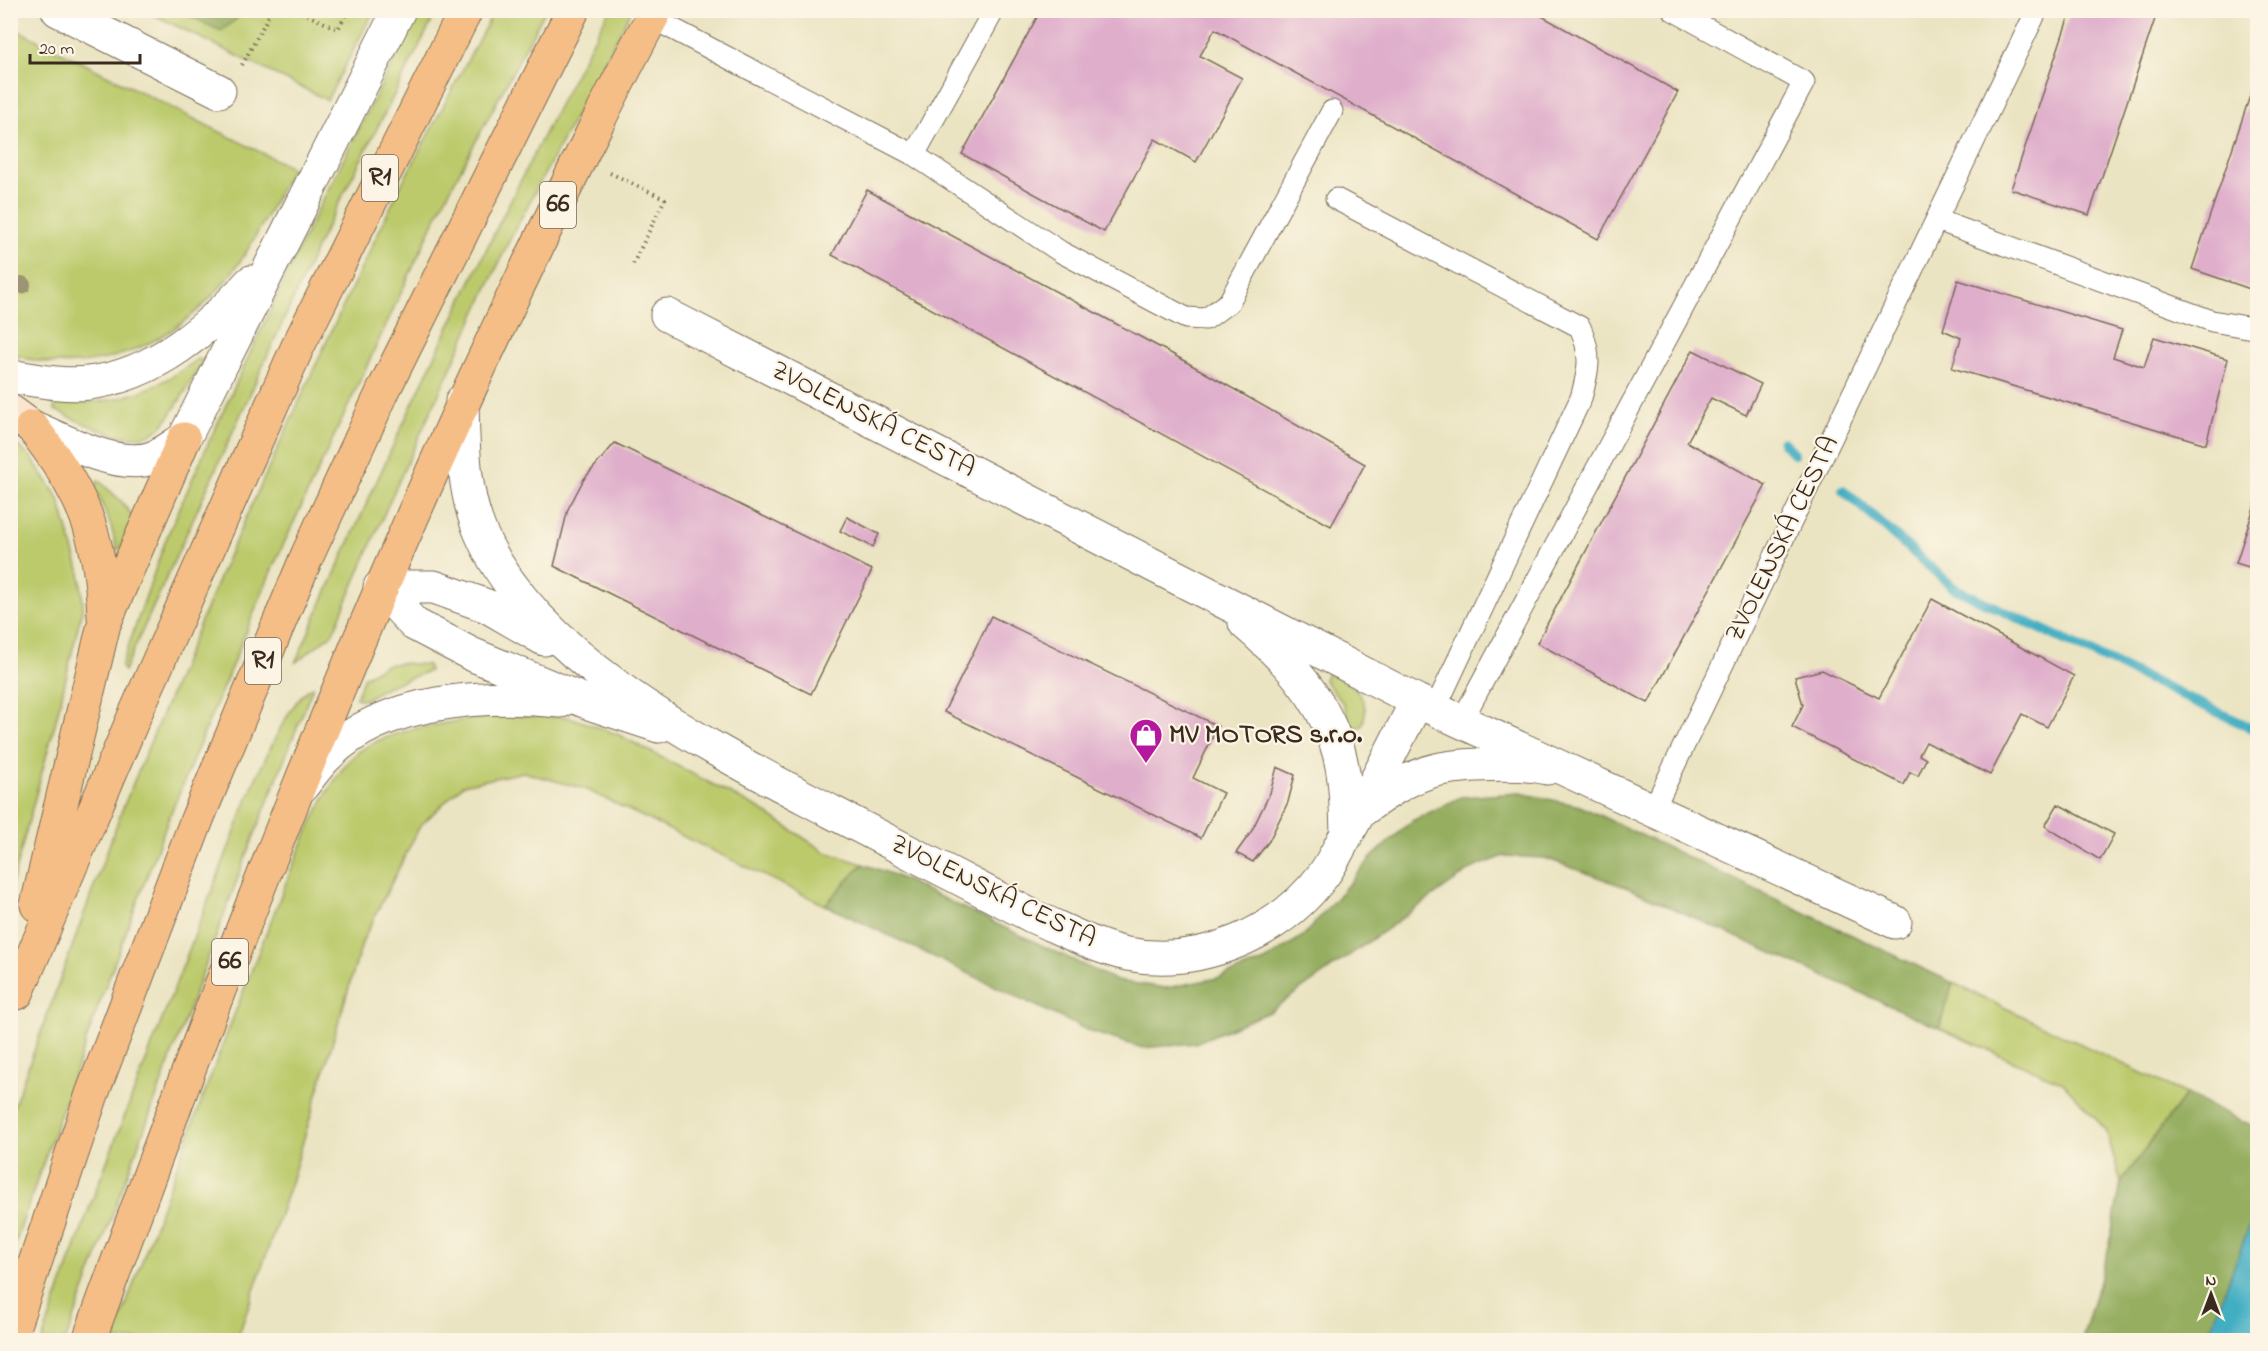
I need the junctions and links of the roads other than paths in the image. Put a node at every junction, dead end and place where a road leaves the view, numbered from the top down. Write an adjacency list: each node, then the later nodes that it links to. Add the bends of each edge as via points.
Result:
1 (58, 10): 9 (street)
2 (399, 10): 14 (street)
3 (466, 10): 33 (main road, R1, via 278,390 136,712)
4 (573, 10): 34 (main road, R1, via 384,388 302,567 198,817 96,1083)
5 (994, 10): 11 (lane)
6 (1673, 10): 26 (lane, via 1804,82)
7 (2037, 10): 13 (lane, ZVOLENSKÁ CESTA)
8 (654, 14): 11 (lane); 18 (main road, ZVOLENSKÁ CESTA / 66)
9 (228, 81)
10 (1332, 111): 11 (lane, via 1229,302 1206,319 1186,318 1061,252)
11 (914, 155)
12 (1336, 200): 26 (lane, via 1580,327 1588,346 1589,371 1581,398)
13 (1936, 220): 16 (lane, via 2212,321); 30 (lane, ZVOLENSKÁ CESTA)
14 (274, 256): 17 (street, via 225,310 158,360 122,376 87,383); 20 (street)
15 (667, 315): 22 (street, ZVOLENSKÁ CESTA)
16 (2258, 329)
17 (10, 376)
18 (462, 401): 21 (main road, 66); 24 (street, ZVOLENSKÁ CESTA, via 468,490 479,531 502,573 533,615)
19 (21, 419): 20 (street, via 92,452 125,460 151,458); 23 (main road, via 64,468 85,509 103,586)
20 (184, 439): 23 (main road)
21 (380, 588): 24 (street, ZVOLENSKÁ CESTA, via 434,587 487,606); 25 (street, ZVOLENSKÁ CESTA, via 414,624 471,654); 29 (main road, 66)
22 (1207, 591): 26 (street, ZVOLENSKÁ CESTA); 31 (street, ZVOLENSKÁ CESTA, via 1298,674 1318,703 1336,743)
23 (104, 624): 33 (main road)
24 (590, 665): 27 (street, ZVOLENSKÁ CESTA)
25 (592, 704): 27 (street, ZVOLENSKÁ CESTA); 29 (street, ZVOLENSKÁ CESTA, via 531,698 470,699 418,707 374,723 330,753)
26 (1438, 710): 28 (street, ZVOLENSKÁ CESTA); 31 (street, ZVOLENSKÁ CESTA)
27 (686, 734): 31 (street, ZVOLENSKÁ CESTA, via 1034,917 1127,954 1168,957 1213,952 1256,933 1293,907 1324,874)
28 (1576, 775): 30 (street, ZVOLENSKÁ CESTA); 31 (street, ZVOLENSKÁ CESTA, via 1538,766 1434,770 1388,791)
29 (296, 794): 35 (main road, 66)
30 (1653, 812): 32 (street, ZVOLENSKÁ CESTA)
31 (1354, 822)
32 (1895, 922)
33 (14, 1005)
34 (10, 1337)
35 (89, 1341)

